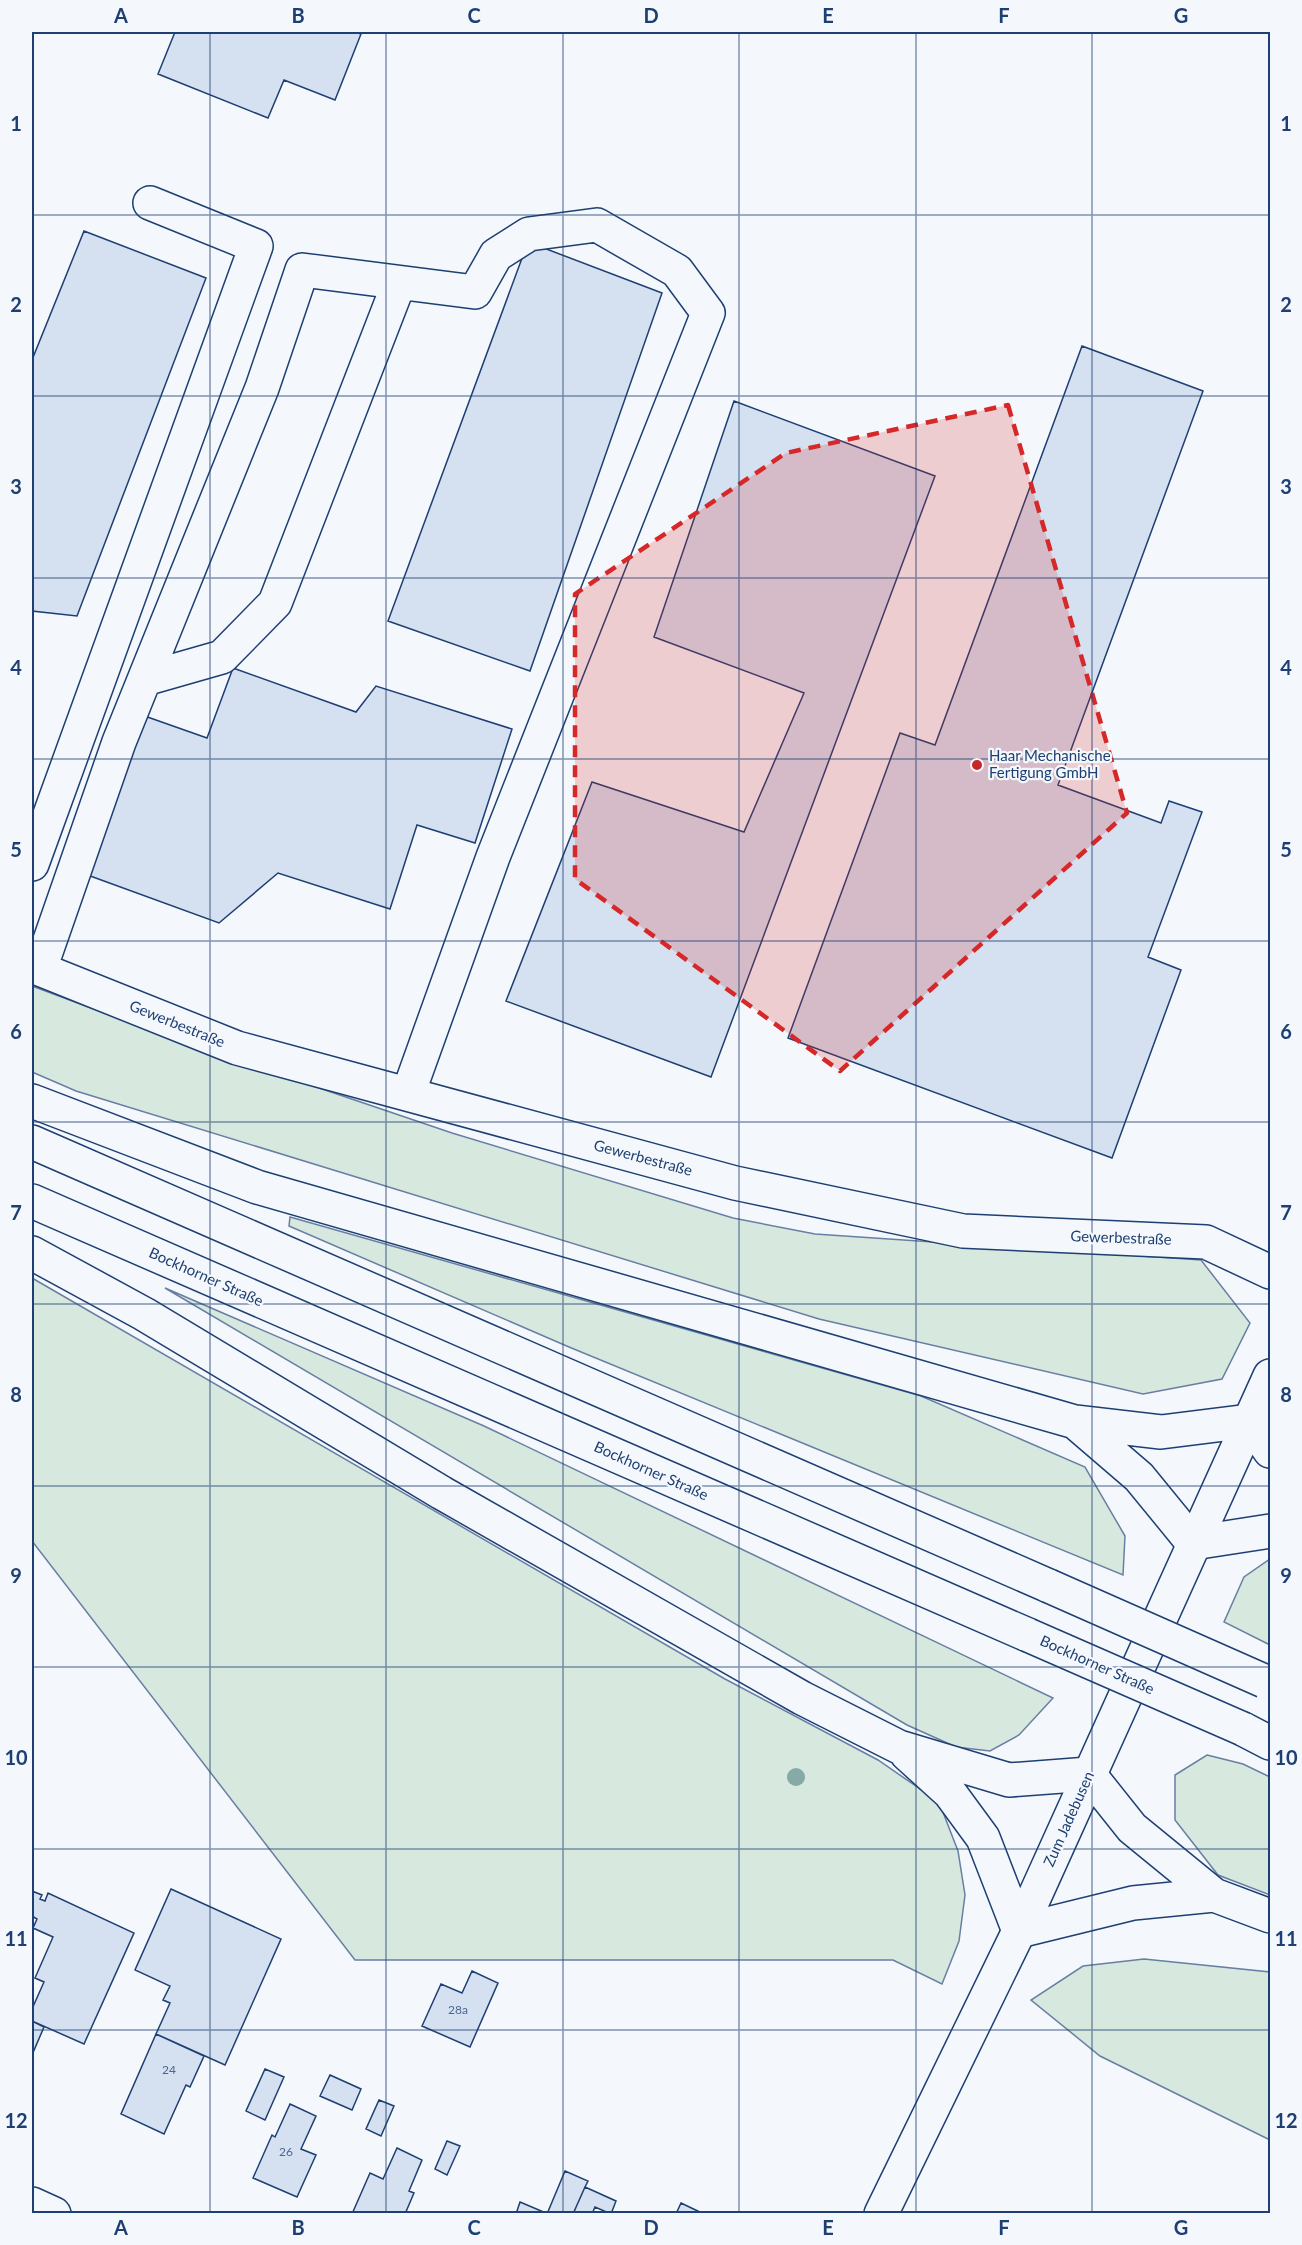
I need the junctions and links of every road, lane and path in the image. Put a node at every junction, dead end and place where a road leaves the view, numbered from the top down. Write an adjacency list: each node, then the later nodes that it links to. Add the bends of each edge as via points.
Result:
1 (150, 203): 4 (main road, via 256,246)
2 (399, 283): 3 (main road, via 275,603 222,657); 3 (main road, via 302,270 262,388); 6 (main road, via 475,292 496,255 529,234 597,225 677,271 708,313 493,857)
3 (145, 679): 5 (main road)
4 (32, 864)
5 (36, 967): 6 (main road, Gewerbestraße, via 237,1048)
6 (408, 1094): 11 (main road, Gewerbestraße, via 735,1183 963,1231 1206,1242)
7 (32, 1101): 14 (main road, via 257,1187)
8 (32, 1142): 18 (main road, bridge)
9 (32, 1201): 19 (main road, Bockhorner Straße, bridge)
10 (32, 1253): 20 (main road, via 144,1314 442,1493 771,1681)
11 (1270, 1272)
12 (1270, 1376): 13 (main road, Zum Jadebusen)
13 (1249, 1421): 14 (main road, via 1161,1432); 15 (main road); 17 (main road, Zum Jadebusen)
14 (1075, 1422): 17 (main road, via 1139,1477)
15 (1270, 1451)
16 (1270, 1531): 17 (main road)
17 (1193, 1543): 21 (main road, Zum Jadebusen)
18 (1267, 1682)
19 (1257, 1736)
20 (899, 1747): 21 (main road, via 1009,1780); 24 (main road, via 950,1792 983,1838)
21 (1089, 1774): 22 (main road, via 1132,1828); 24 (main road, Zum Jadebusen)
22 (1214, 1895): 23 (main road); 24 (main road, via 1133,1903)
23 (1270, 1916)
24 (1018, 1931): 27 (main road, Zum Jadebusen)
25 (32, 2204): 26 (main road)
26 (54, 2214)
27 (881, 2214)

